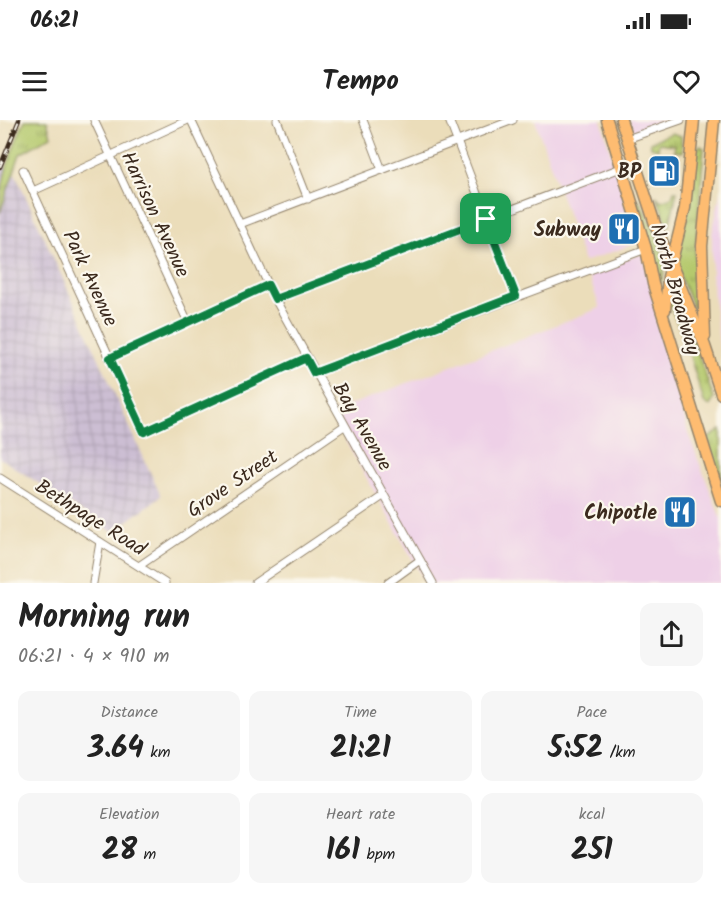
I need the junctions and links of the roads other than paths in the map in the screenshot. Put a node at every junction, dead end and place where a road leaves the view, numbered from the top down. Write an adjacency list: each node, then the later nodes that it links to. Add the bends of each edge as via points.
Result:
1 (94, 120): 14 (street, Harrison Avenue)
2 (190, 120): 14 (street); 22 (street, Bay Avenue)
3 (277, 120): 20 (street)
4 (363, 120): 18 (street)
5 (449, 120): 13 (street)
6 (513, 120): 13 (street)
7 (607, 120): 16 (main road, North Broadway)
8 (621, 120): 12 (main road, North Broadway)
9 (681, 120): 12 (street)
10 (694, 120): 24 (main road, via 685,208)
11 (714, 120): 30 (main road, via 702,246)
12 (627, 139): 15 (main road, North Broadway)
13 (457, 141): 18 (street); 21 (street)
14 (111, 155): 19 (street); 29 (street, Harrison Avenue)
15 (634, 163): 16 (street); 24 (main road, North Broadway)
16 (622, 167): 21 (street); 23 (main road, North Broadway)
17 (23, 170): 19 (street, Park Avenue)
18 (382, 170): 20 (street)
19 (33, 191): 31 (street, Park Avenue)
20 (308, 199): 22 (street)
21 (486, 219): 26 (street); 27 (street)
22 (240, 224): 25 (street, Bay Avenue)
23 (646, 249): 26 (street); 28 (main road, North Broadway)
24 (671, 262): 28 (main road); 30 (main road, North Broadway)
25 (268, 285): 27 (street, Bay Avenue); 29 (street)
26 (516, 296): 33 (street)
27 (275, 299): 32 (street, Bay Avenue)
28 (664, 313): 38 (main road, North Broadway)
29 (188, 322): 31 (street)
30 (705, 346): 34 (main road, North Broadway)
31 (110, 358): 32 (street, Park Avenue, via 144,432)
32 (306, 358): 33 (street, Bay Avenue)
33 (314, 373): 35 (street, Bay Avenue)
34 (721, 394)
35 (344, 426): 37 (street, Bay Avenue); 41 (street, Grove Street)
36 (0, 478): 39 (street, Bethpage Road)
37 (383, 496): 40 (street, Bay Avenue); 44 (street)
38 (721, 501)
39 (100, 542): 41 (street, Bethpage Road); 42 (street)
40 (420, 560): 45 (street); 46 (street, Bay Avenue)
41 (139, 566): 43 (street, Bethpage Road)
42 (93, 583)
43 (165, 583)
44 (255, 583)
45 (388, 583)
46 (433, 583)

